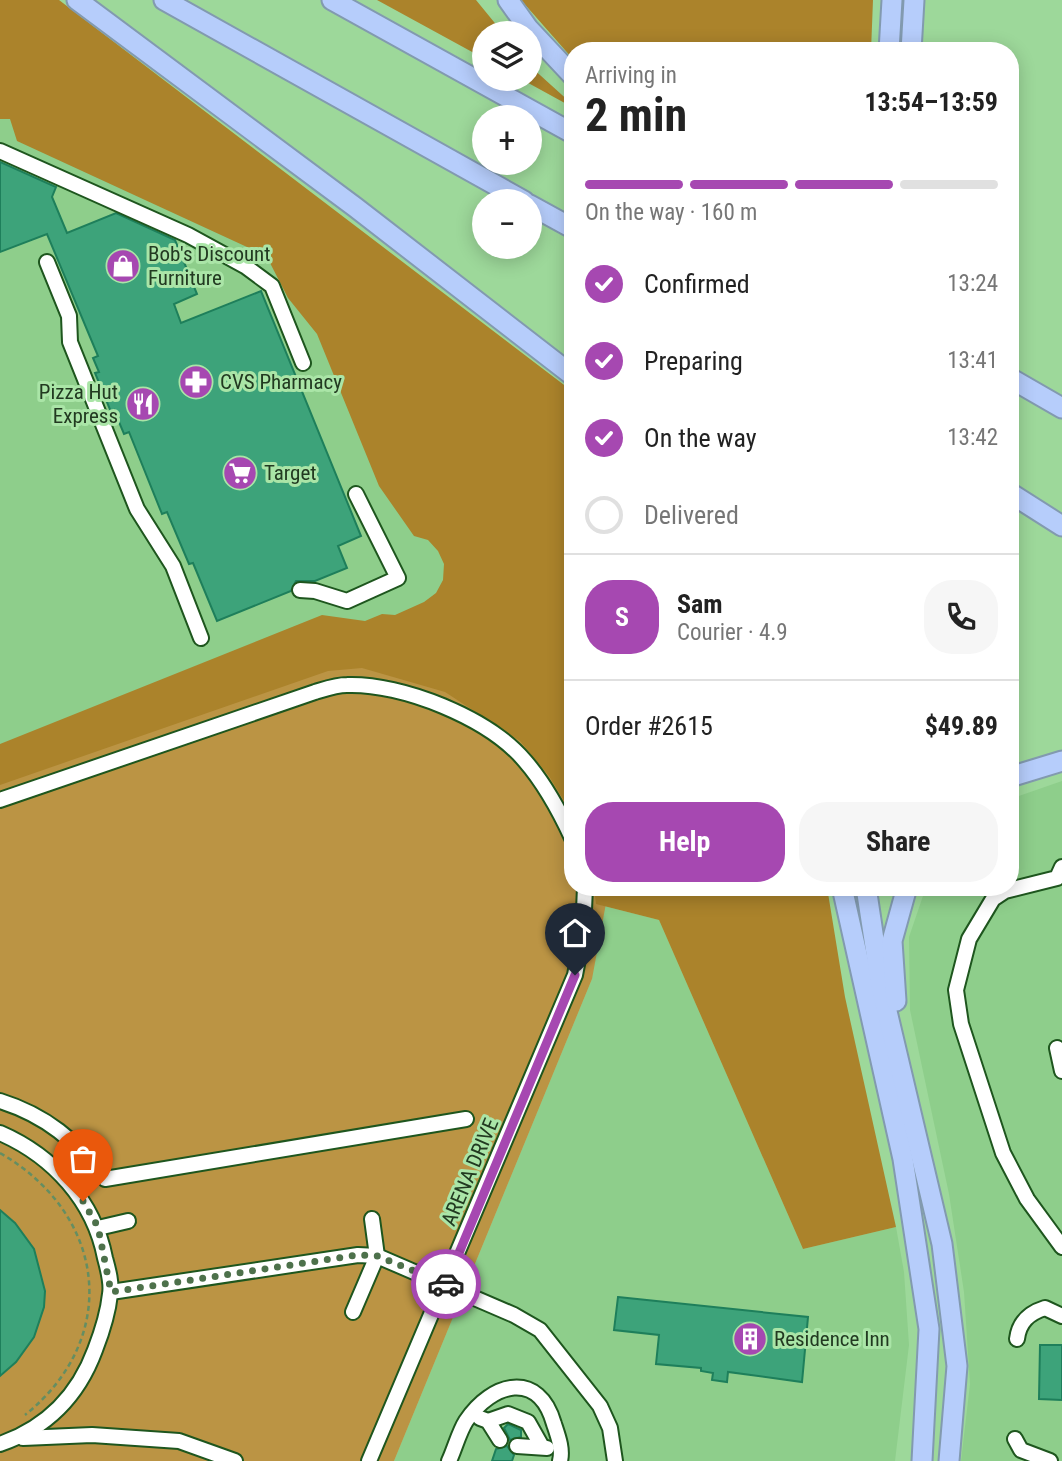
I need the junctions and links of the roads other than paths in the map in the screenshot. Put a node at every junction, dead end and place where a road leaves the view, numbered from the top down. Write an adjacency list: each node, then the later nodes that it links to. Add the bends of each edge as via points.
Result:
1 (77, 0): 17 (highway)
2 (164, 0): 12 (highway)
3 (332, 0): 10 (highway)
4 (508, 0): 9 (highway)
5 (892, 0): 7 (highway)
6 (914, 0): 8 (highway)
7 (890, 42)
8 (912, 42)
9 (564, 66)
10 (564, 128)
11 (0, 151): 16 (lane, via 188,235 245,266 272,286)
12 (503, 189)
13 (542, 212): 14 (highway)
14 (564, 224)
15 (47, 262): 24 (lane, via 68,316 70,342 137,509 173,566)
16 (303, 363)
17 (564, 368)
18 (1019, 383): 19 (highway)
19 (1062, 408)
20 (356, 494): 23 (lane, via 398,578 346,601)
21 (1019, 499): 22 (highway)
22 (1062, 526)
23 (300, 590)
24 (201, 638)
25 (1062, 761): 26 (highway)
26 (1019, 775)
27 (0, 800): 28 (lane, via 315,692 365,685 456,711 491,733 523,758)
28 (564, 822)
29 (1062, 867): 30 (lane, via 1057,878)
30 (1019, 888)
31 (585, 896): 49 (lane, ARENA DRIVE, via 575,975)
32 (844, 896): 42 (highway)
33 (855, 896): 42 (highway)
34 (867, 896): 41 (highway, via 881,985)
35 (904, 896): 41 (highway, via 892,941 893,978)
36 (998, 896): 47 (lane, via 969,939 956,990 961,1024 1003,1153 1027,1199)
37 (1057, 1048): 38 (lane)
38 (1062, 1071)
39 (0, 1101): 40 (lane, via 63,1133 105,1179)
40 (466, 1119)
41 (916, 1126): 67 (highway, via 942,1244 957,1366)
42 (896, 1131): 66 (highway, via 929,1329)
43 (0, 1133): 46 (lane, via 49,1163 83,1201)
44 (372, 1219): 48 (lane)
45 (128, 1221): 46 (lane)
46 (98, 1227): 50 (lane)
47 (1062, 1247)
48 (377, 1256): 49 (lane); 50 (lane, via 358,1255); 51 (lane)
49 (446, 1284): 63 (lane, ARENA DRIVE); 65 (lane, via 522,1318 545,1336 600,1406 610,1428)
50 (111, 1292): 58 (lane, via 92,1358 68,1399 41,1424)
51 (353, 1312)
52 (1062, 1316): 53 (lane, via 1045,1308 1035,1311 1025,1319)
53 (1017, 1339)
54 (471, 1415): 55 (lane); 61 (lane, via 508,1388 529,1387 552,1414); 64 (lane)
55 (488, 1421): 57 (lane); 59 (lane, via 508,1414 528,1422)
56 (1015, 1439): 68 (lane, via 1021,1450)
57 (500, 1440)
58 (5, 1442): 62 (lane, via 82,1435 163,1440)
59 (541, 1445): 60 (lane); 61 (lane)
60 (517, 1446)
61 (560, 1458)
62 (235, 1461)
63 (369, 1461)
64 (449, 1461)
65 (615, 1461)
66 (922, 1461)
67 (949, 1461)
68 (1050, 1461)

